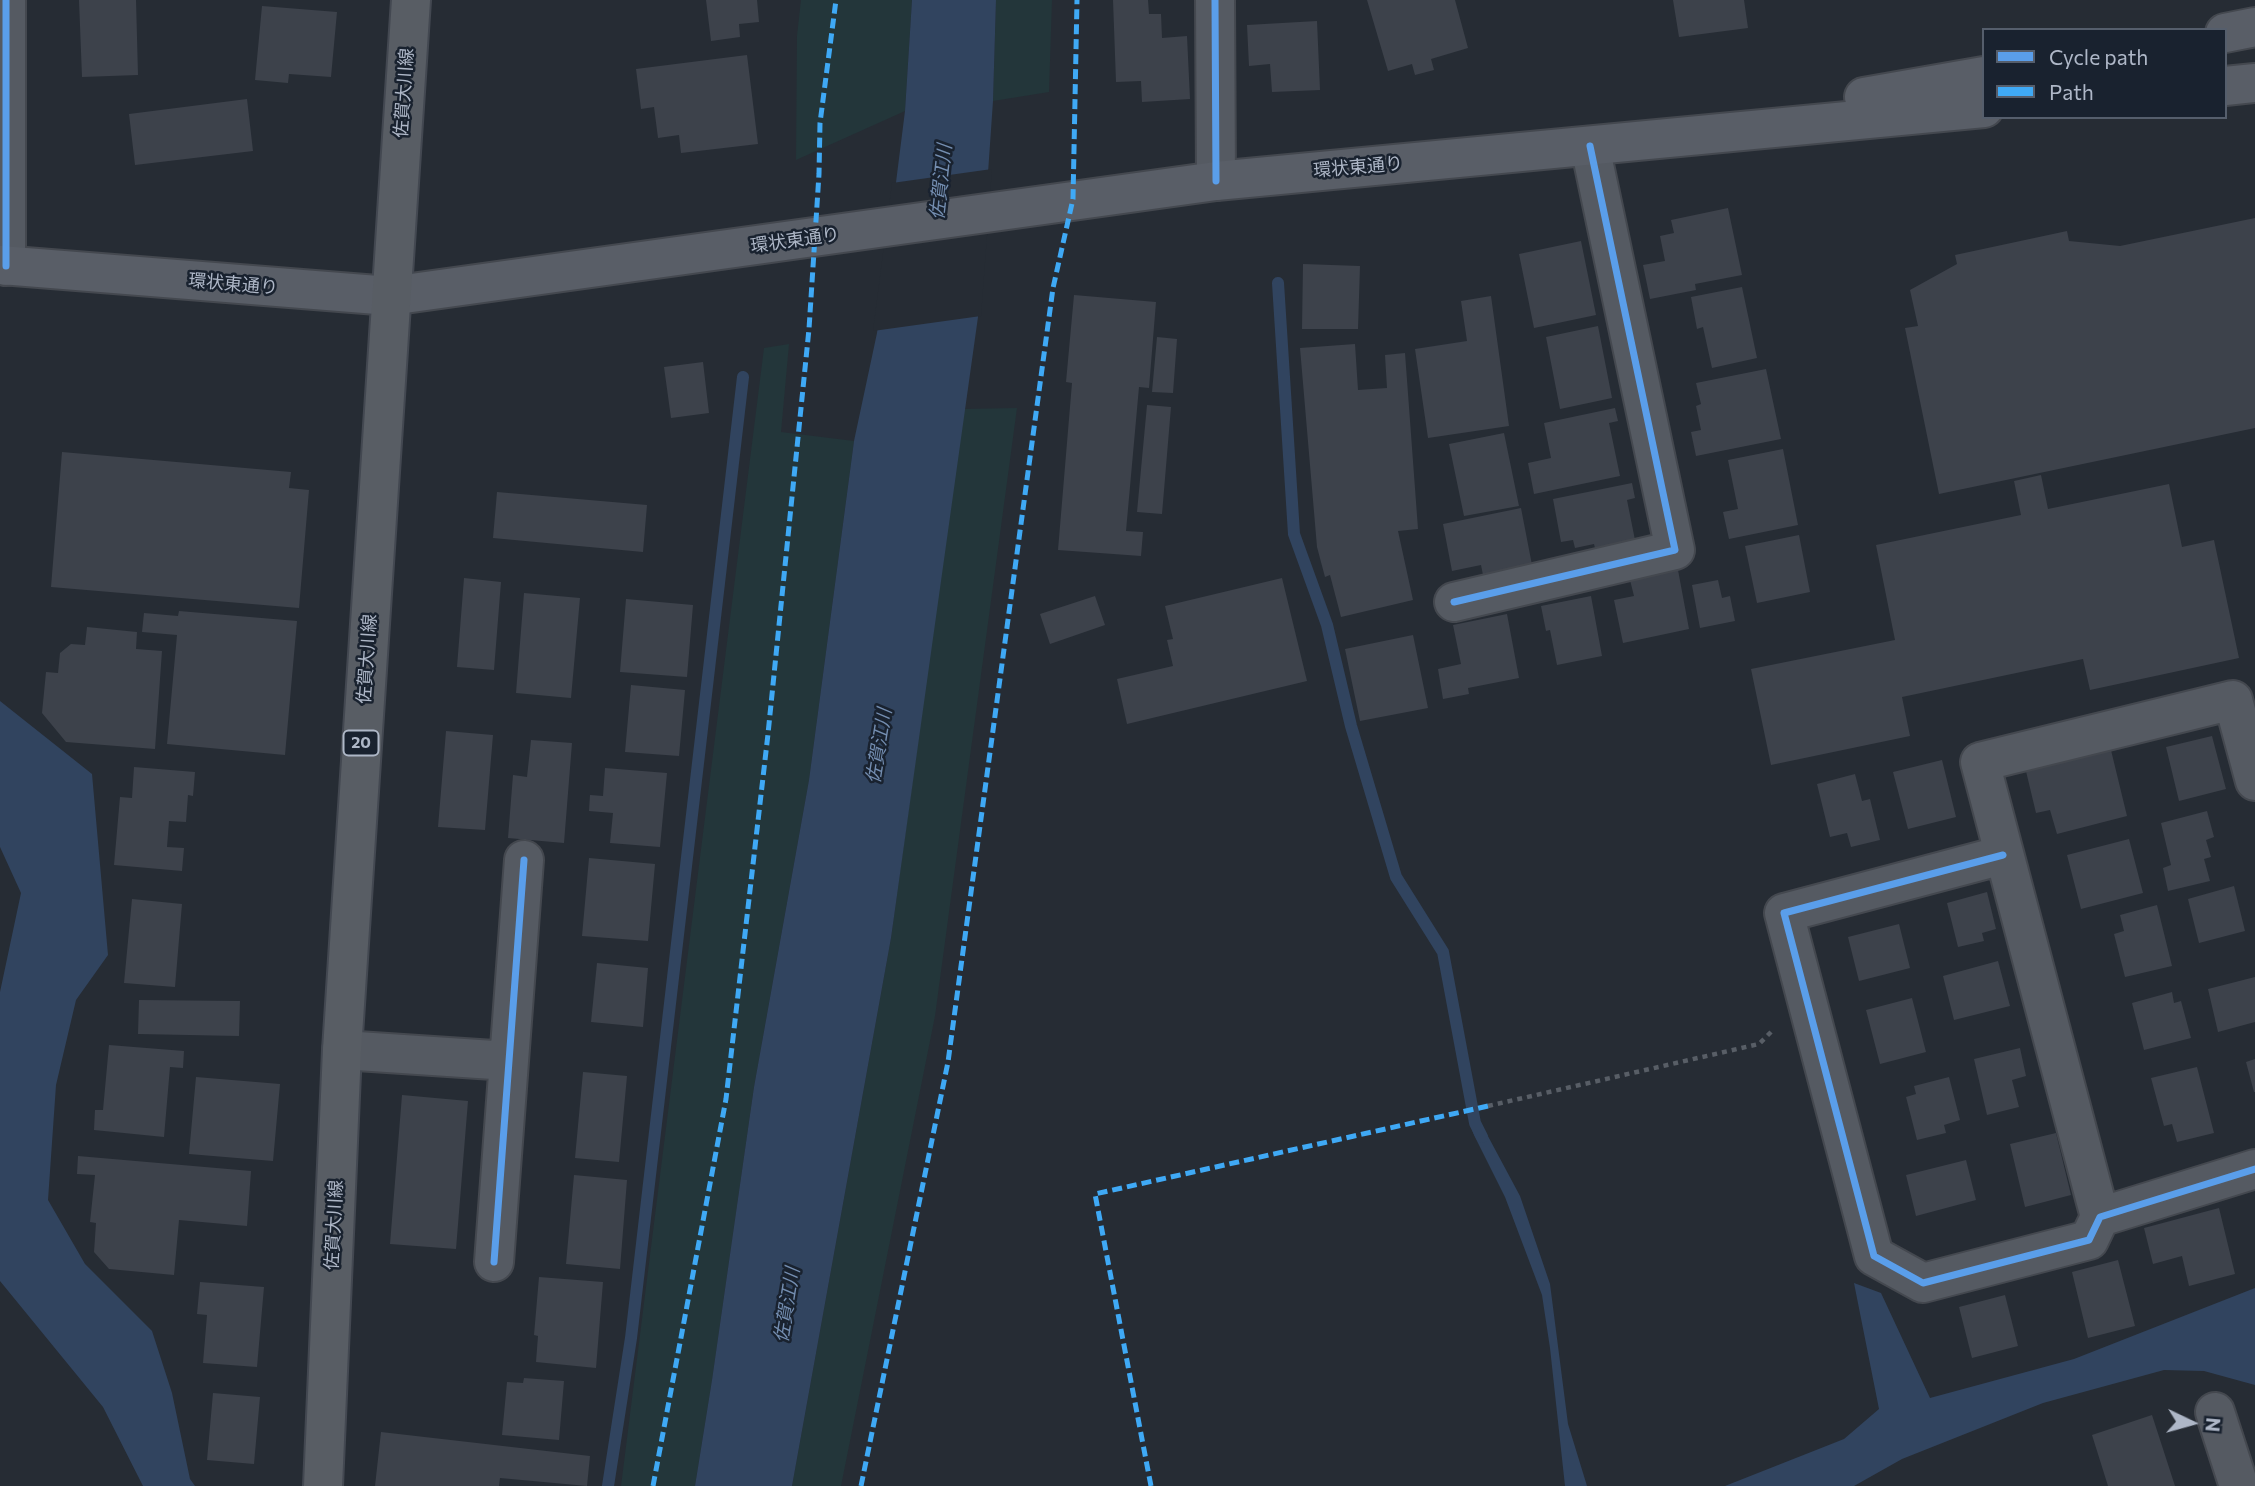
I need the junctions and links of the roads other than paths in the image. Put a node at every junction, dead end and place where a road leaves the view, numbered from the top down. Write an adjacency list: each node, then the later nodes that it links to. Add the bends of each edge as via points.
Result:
1 (6, 0): 12 (street)
2 (411, 0): 13 (main road, 佐賀大川線 / 20)
3 (1215, 0): 11 (street)
4 (2255, 27): 5 (main road)
5 (2227, 33)
6 (1982, 76): 10 (main road, 環状東通り)
7 (2255, 83): 8 (main road)
8 (2227, 86)
9 (1982, 108): 10 (main road, 環状東通り)
10 (1590, 146): 11 (main road, 環状東通り); 14 (street, via 1675,550)
11 (1216, 181): 13 (main road, 環状東通り)
12 (3, 265): 13 (main road, 環状東通り)
13 (390, 296): 18 (main road, 佐賀大川線 / 20)
14 (1454, 602)
15 (2255, 781): 16 (street, via 2233,700 1980,762)
16 (2003, 855): 21 (street); 21 (street, via 1784,913 1874,1256 1923,1283 2089,1240)
17 (524, 860): 19 (street)
18 (342, 1050): 19 (street); 24 (main road, 佐賀大川線 / 20)
19 (509, 1061): 22 (street)
20 (2255, 1169): 21 (street)
21 (2100, 1217)
22 (494, 1262)
23 (2215, 1412): 25 (street)
24 (323, 1486)
25 (2239, 1486)

